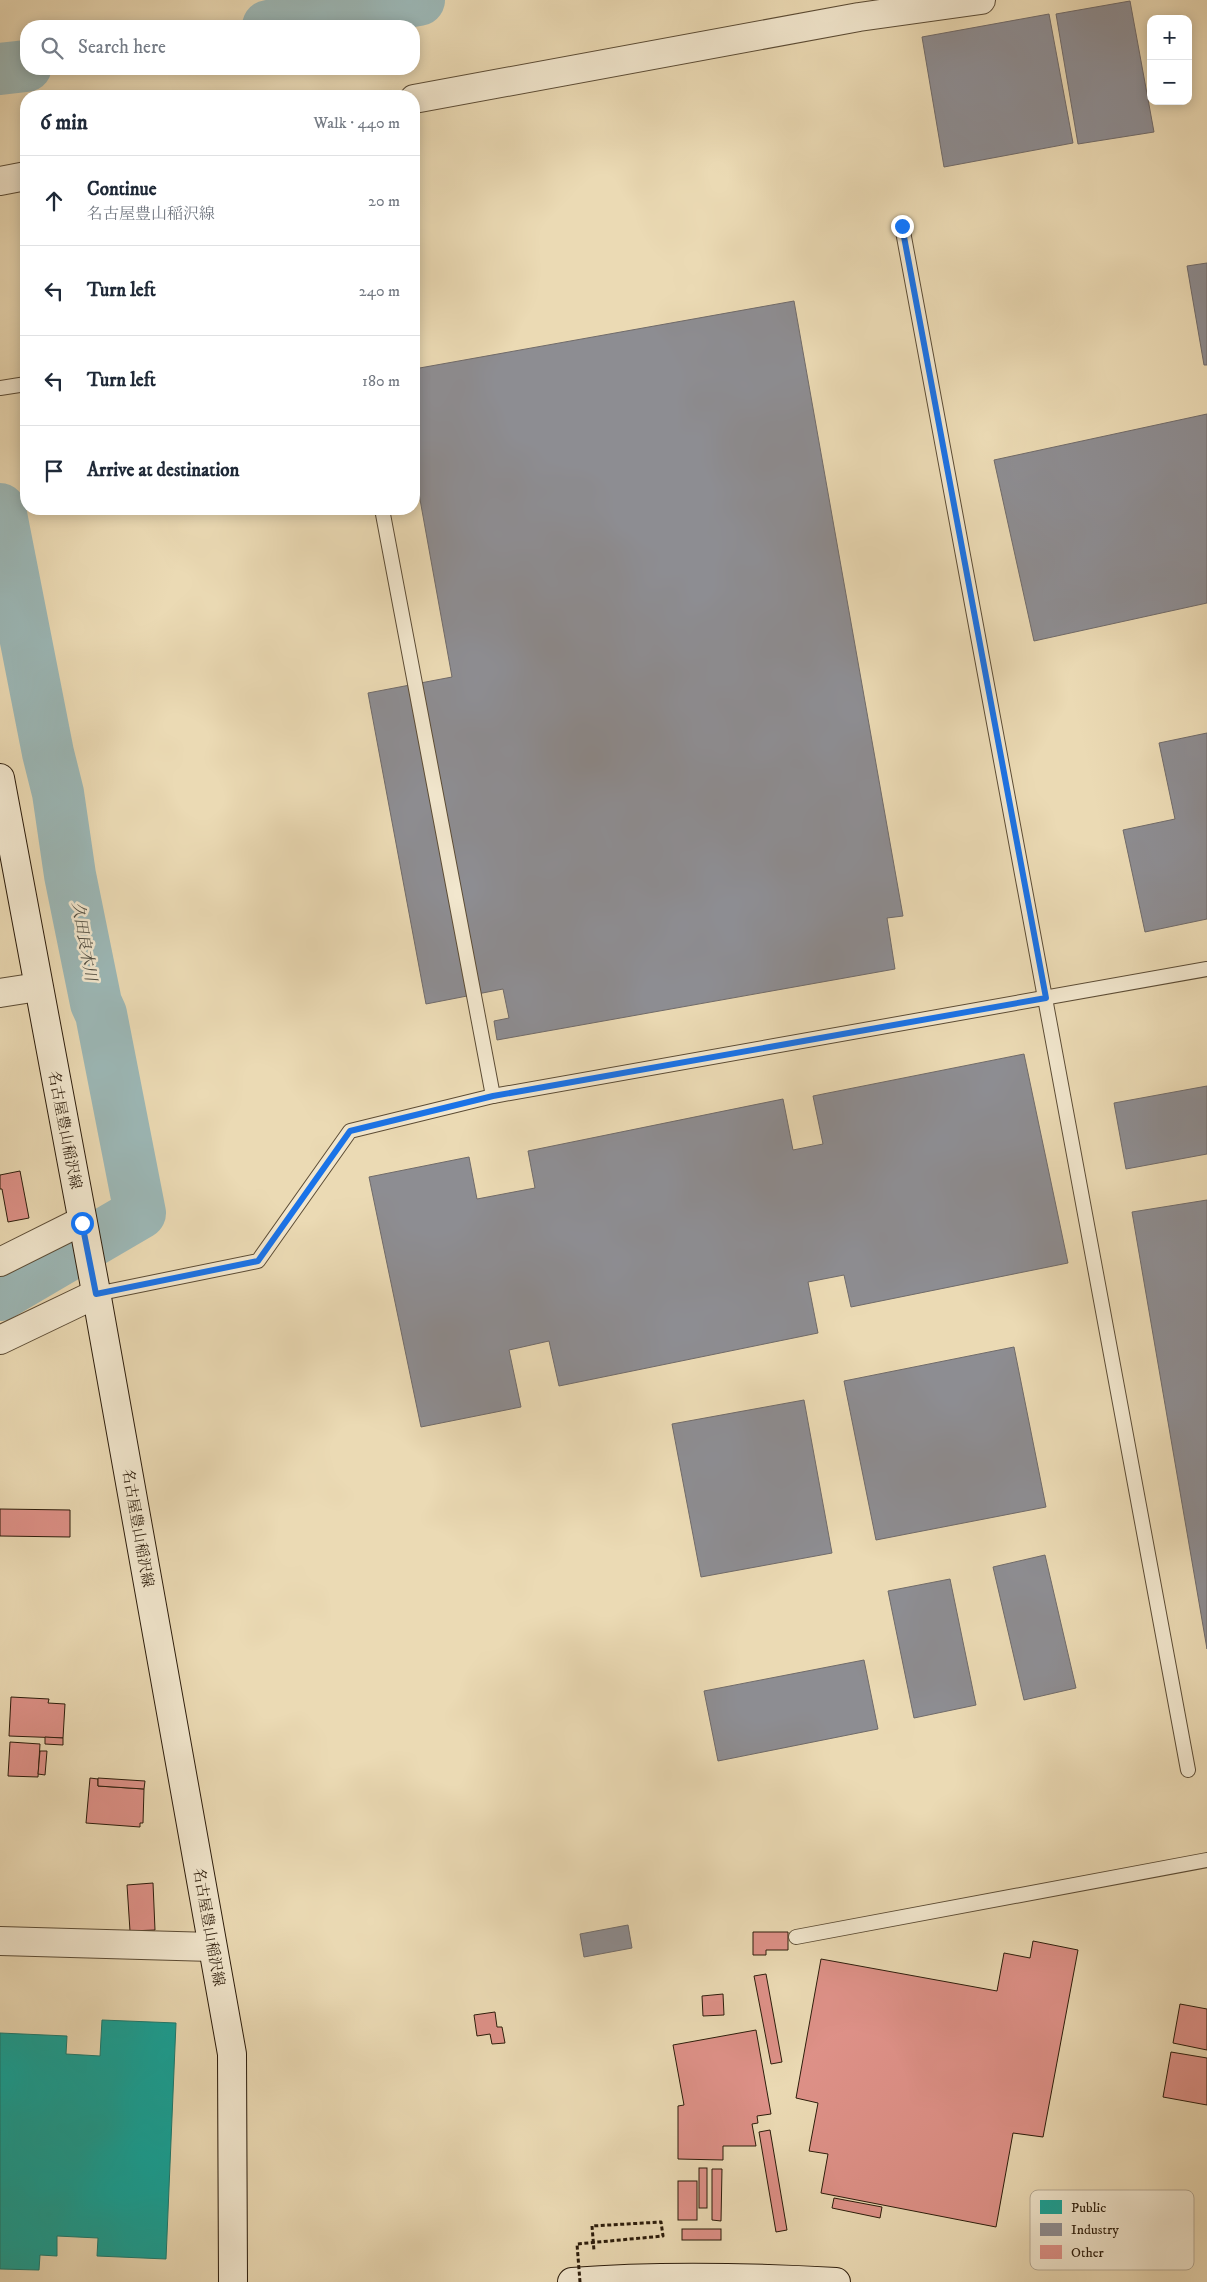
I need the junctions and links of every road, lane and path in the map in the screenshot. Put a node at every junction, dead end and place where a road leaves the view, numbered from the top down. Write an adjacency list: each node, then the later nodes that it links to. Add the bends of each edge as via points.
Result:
1 (980, 0): 2 (main road, via 859,17)
2 (420, 97)
3 (20, 177): 4 (main road)
4 (0, 181)
5 (902, 226): 13 (lane)
6 (20, 385): 7 (lane)
7 (0, 388)
8 (383, 515): 14 (lane)
9 (0, 778): 11 (main road, 名古屋豊山稲沢線)
10 (1207, 969): 13 (lane)
11 (38, 986): 12 (main road); 15 (main road, 名古屋豊山稲沢線)
12 (0, 993)
13 (1046, 998): 14 (lane); 19 (lane)
14 (493, 1096): 17 (lane, via 350,1131 258,1261)
15 (82, 1222): 16 (main road); 17 (main road, 名古屋豊山稲沢線)
16 (0, 1262)
17 (96, 1293): 18 (main road); 23 (main road, 名古屋豊山稲沢線)
18 (0, 1340)
19 (1188, 1770)
20 (1207, 1860): 21 (lane)
21 (796, 1937)
22 (0, 1942): 23 (main road)
23 (212, 1947): 25 (main road, 名古屋豊山稲沢線, via 232,2054)
24 (595, 2260): 27 (path, bridge, via 592,2226 662,2222 663,2236 577,2244)
25 (233, 2282)
26 (572, 2282): 28 (main road, via 726,2276)
27 (580, 2282)
28 (836, 2282)

